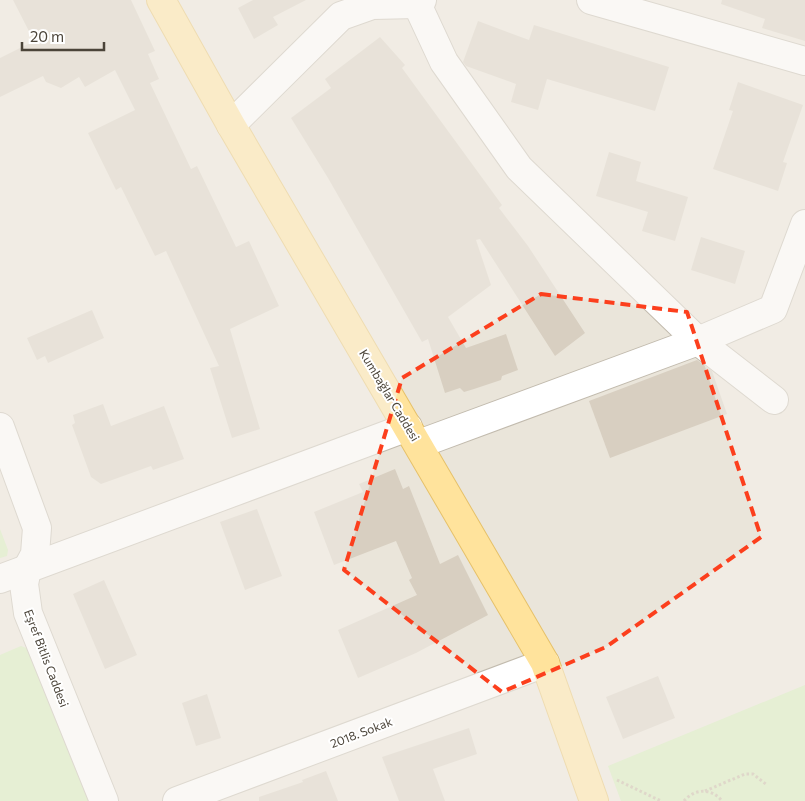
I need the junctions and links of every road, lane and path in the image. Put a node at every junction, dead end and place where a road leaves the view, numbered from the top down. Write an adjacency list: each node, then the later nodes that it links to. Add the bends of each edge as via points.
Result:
1 (161, 0): 5 (main road, Kumbağlar Caddesi)
2 (591, 0): 4 (street)
3 (420, 2): 5 (street, via 372,5 341,16); 7 (street, via 444,62 519,168)
4 (805, 61)
5 (231, 125): 10 (main road, Kumbağlar Caddesi)
6 (805, 224): 7 (street, via 773,309)
7 (698, 341): 8 (street); 10 (street)
8 (774, 400)
9 (0, 427): 11 (street, Eşref Bitlis Caddesi, via 37,528 35,554)
10 (414, 435): 11 (street); 13 (main road, Kumbağlar Caddesi)
11 (27, 569): 12 (street); 17 (street, Eşref Bitlis Caddesi, via 23,592 28,612)
12 (0, 579)
13 (545, 663): 14 (main road, Kumbağlar Caddesi); 18 (street, 2018. Sokak)
14 (580, 762): 19 (main road, Kumbağlar Caddesi); 20 (path)
15 (767, 785): 16 (path, via 753,774 745,774)
16 (705, 791): 21 (path, via 690,794); 22 (path)
17 (104, 801)
18 (177, 801)
19 (594, 801)
20 (661, 801)
21 (684, 801)
22 (722, 801)

